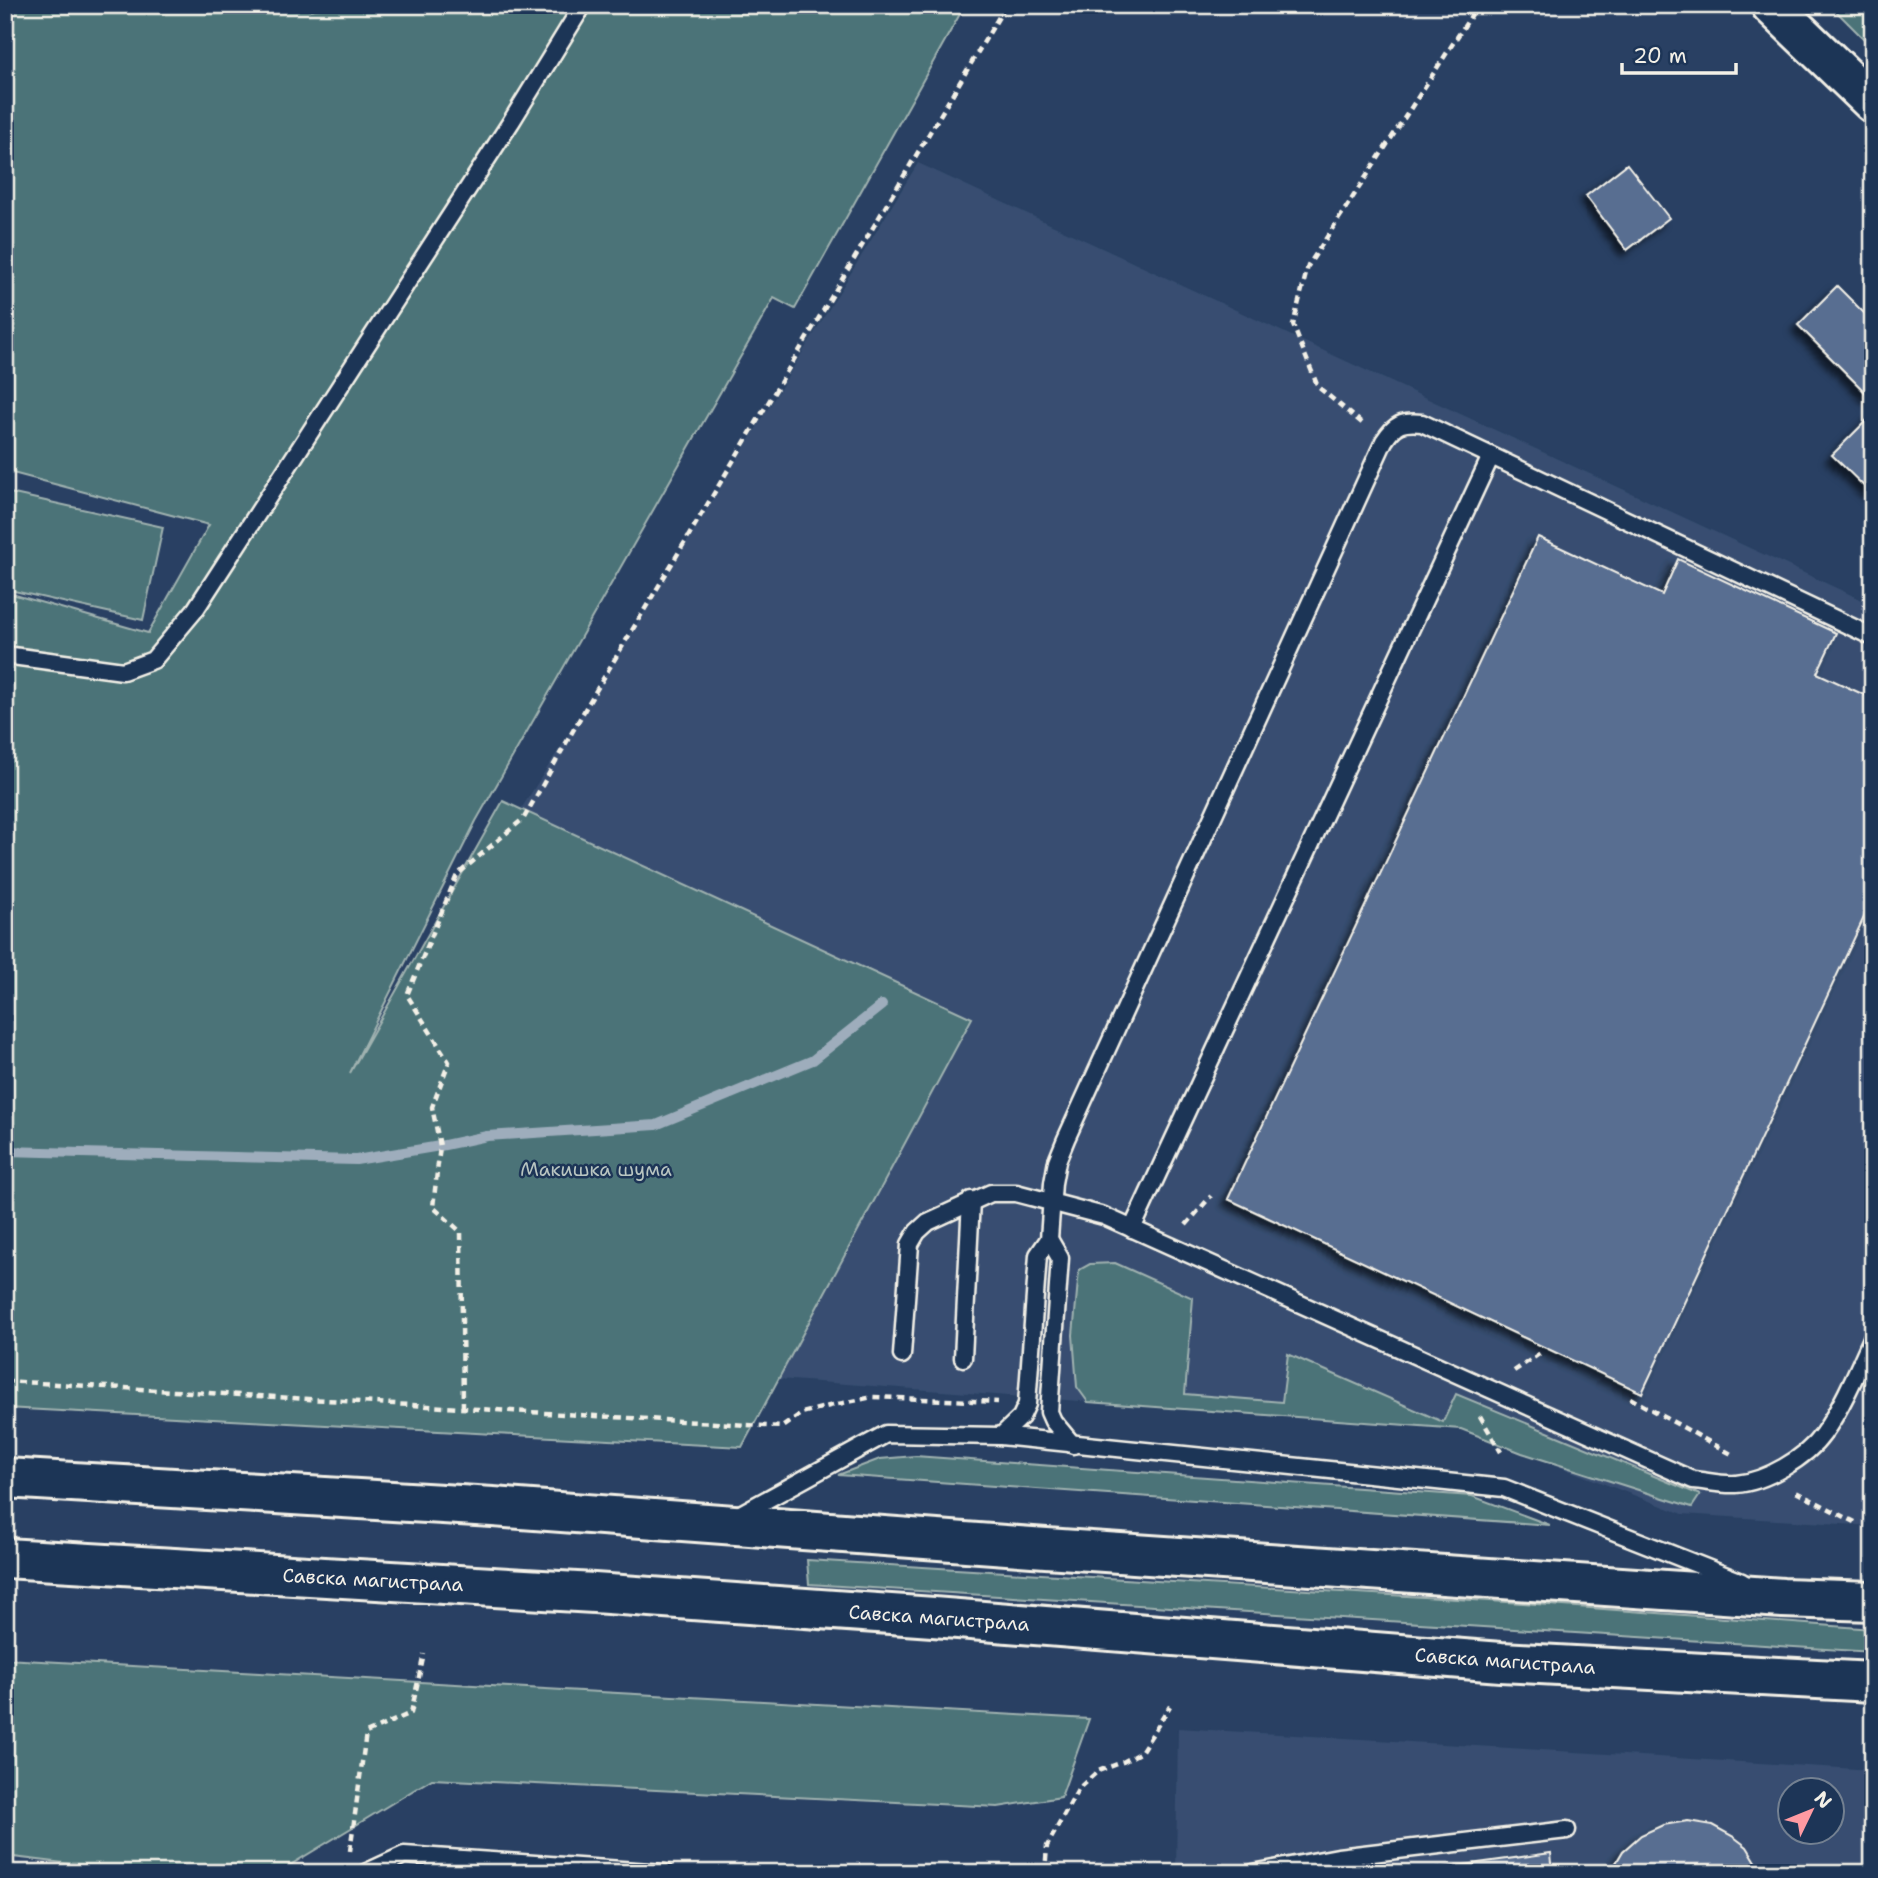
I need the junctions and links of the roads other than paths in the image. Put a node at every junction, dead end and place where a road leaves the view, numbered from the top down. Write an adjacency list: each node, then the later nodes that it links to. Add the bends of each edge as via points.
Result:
1 (583, 5): 6 (lane, via 195,610 153,660 123,670)
2 (1771, 5): 3 (main road)
3 (1873, 103)
4 (1491, 456): 5 (lane); 8 (lane, via 1422,423 1393,428 1384,441 1066,1139 1057,1161); 9 (lane)
5 (1873, 637)
6 (5, 655)
7 (971, 1200): 8 (lane, via 991,1193); 12 (lane, via 928,1222 910,1244); 13 (lane)
8 (1053, 1203): 9 (lane, via 1104,1216); 10 (lane)
9 (1132, 1229): 11 (lane, via 1693,1480 1735,1484 1770,1476 1798,1458 1823,1435)
10 (1049, 1239): 14 (lane, via 1038,1255 1027,1404); 15 (lane, via 1060,1258 1049,1412)
11 (1873, 1336)
12 (902, 1355)
13 (963, 1358)
14 (1002, 1436): 15 (lane); 17 (lane, via 886,1434)
15 (1073, 1444): 19 (lane, via 1504,1488)
16 (5, 1478): 17 (main road)
17 (725, 1523): 19 (main road)
18 (5, 1558): 21 (main road, Савска магистрала, via 608,1594 1501,1662)
19 (1783, 1598): 20 (main road)
20 (1873, 1601)
21 (1873, 1682)
22 (1567, 1830): 25 (lane, via 1338,1857)
23 (365, 1873): 24 (lane, via 404,1855)
24 (665, 1873)
25 (1253, 1873)

